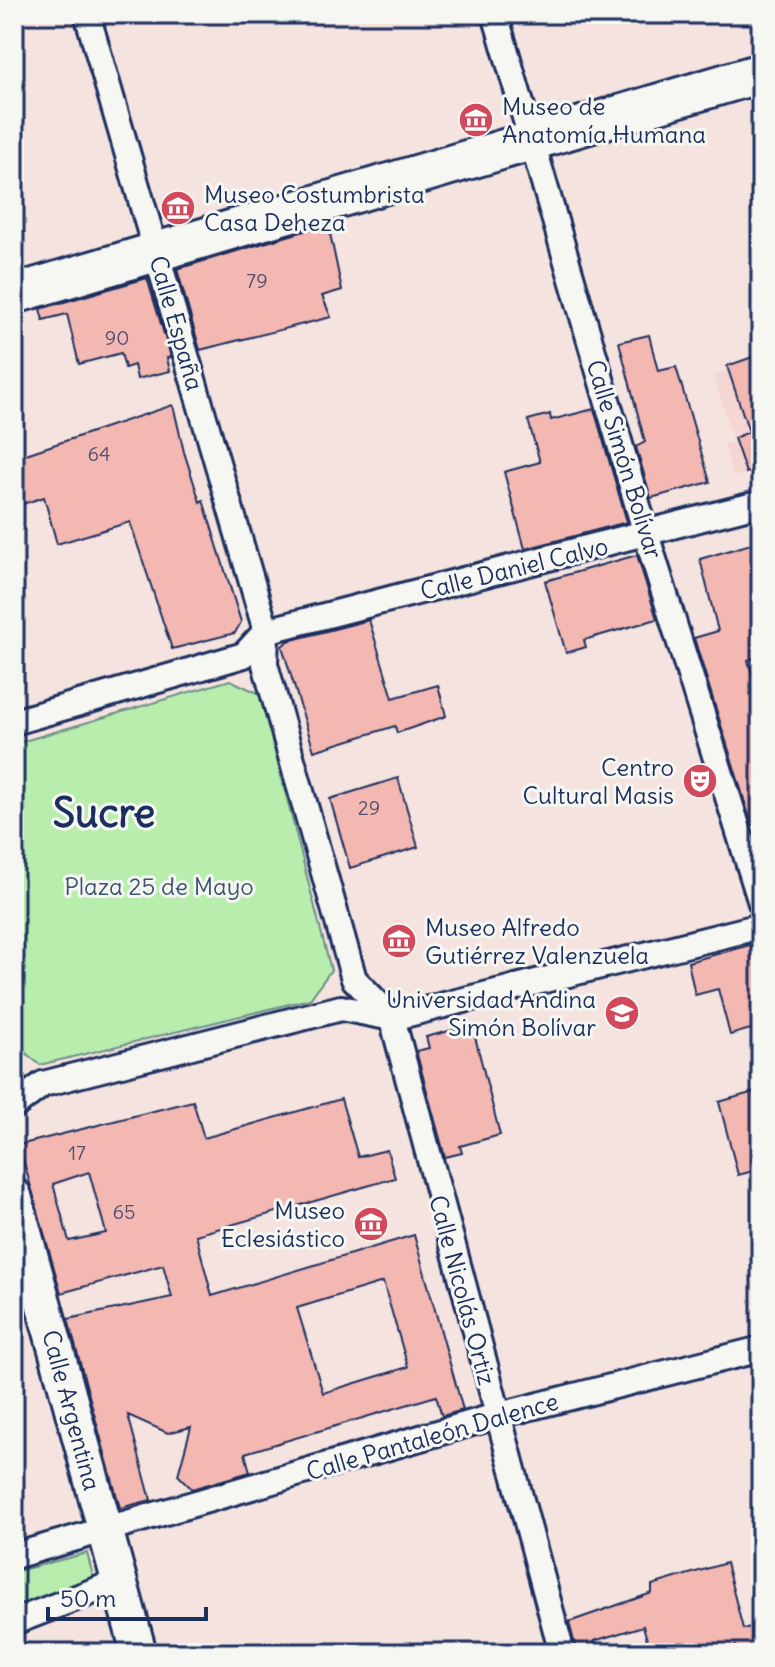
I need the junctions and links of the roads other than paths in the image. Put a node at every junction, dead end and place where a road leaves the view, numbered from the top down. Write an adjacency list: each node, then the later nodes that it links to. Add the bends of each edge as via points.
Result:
1 (87, 14): 5 (street, Calle España)
2 (495, 14): 4 (street, Calle Simón Bolívar)
3 (761, 73): 4 (main road)
4 (531, 140): 5 (main road); 8 (street, Calle Simón Bolívar)
5 (156, 249): 6 (main road); 9 (street, Calle España)
6 (14, 294)
7 (761, 503): 8 (street, Calle Daniel Calvo)
8 (646, 534): 9 (street, Calle Daniel Calvo); 11 (street, Calle Simón Bolívar)
9 (266, 631): 10 (street, via 244,655); 13 (street, via 265,664 354,979)
10 (14, 722)
11 (761, 903)
12 (761, 926): 13 (street)
13 (392, 1018): 14 (street, via 341,1008 43,1084); 17 (street, Calle Nicolás Ortiz)
14 (14, 1106)
15 (14, 1196): 18 (main road, Calle Argentina)
16 (761, 1349): 17 (street, Calle Pantaleón Dalence)
17 (496, 1416): 18 (street, Calle Pantaleón Dalence); 23 (street, Calle Nicolás Ortiz)
18 (105, 1531): 19 (street, Calle Pantaleón Dalence); 20 (main road, Calle Argentina)
19 (14, 1556)
20 (120, 1581): 21 (street); 22 (main road, Calle Argentina)
21 (14, 1622)
22 (139, 1653)
23 (562, 1653)

